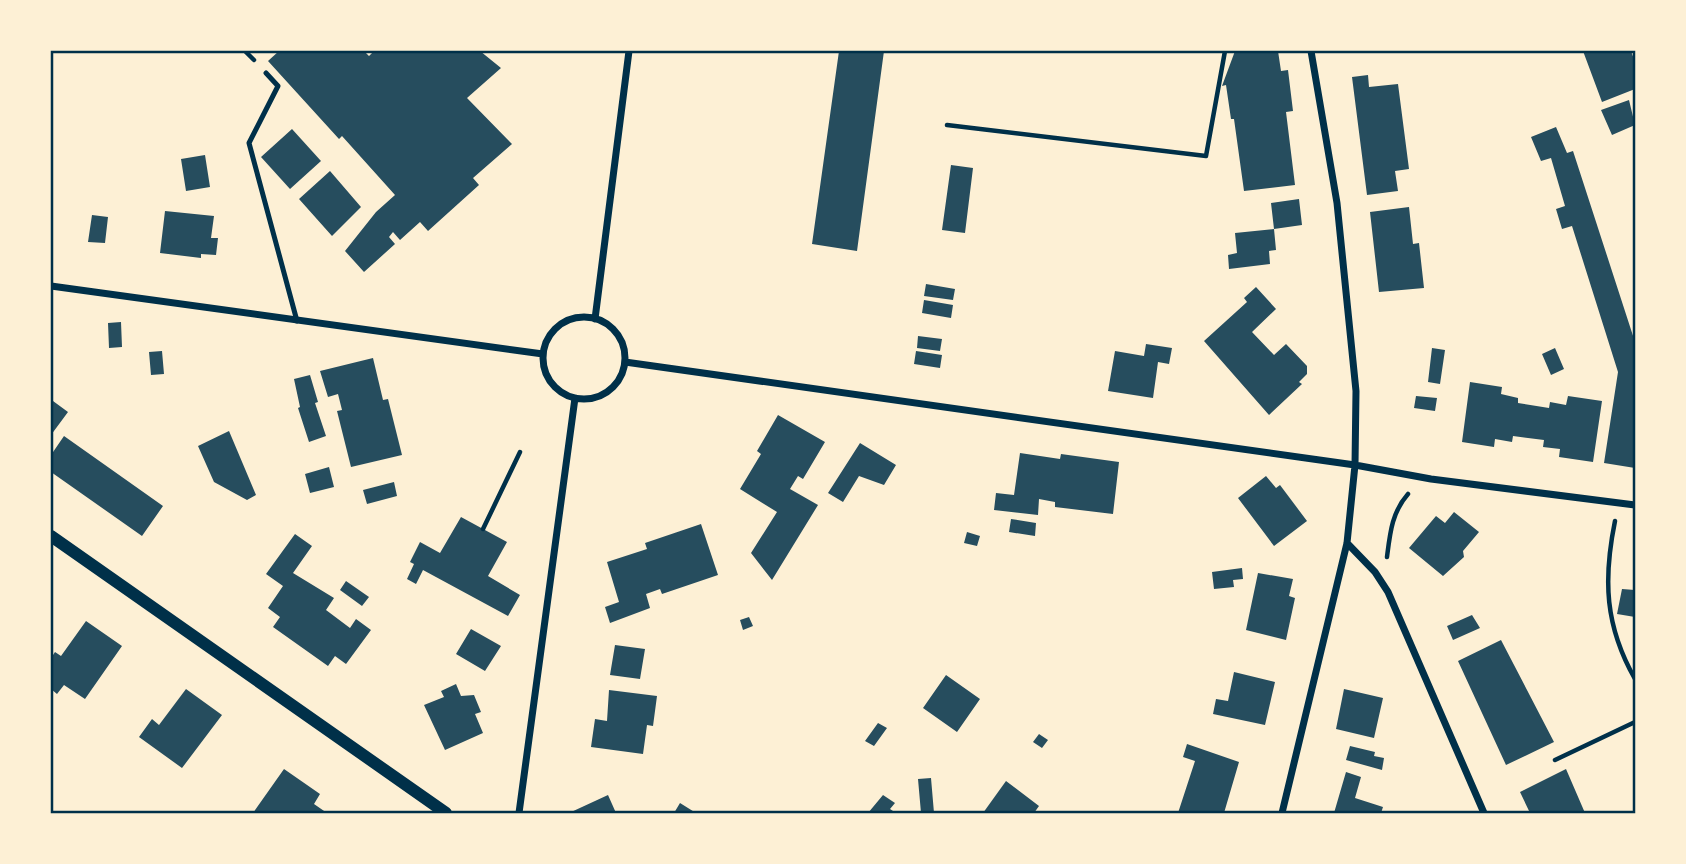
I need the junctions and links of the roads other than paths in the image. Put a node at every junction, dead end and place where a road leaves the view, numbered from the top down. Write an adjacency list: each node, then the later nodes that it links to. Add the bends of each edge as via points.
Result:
1 (629, 51): 5 (street)
2 (1311, 51): 10 (street, via 1336,193 1356,391)
3 (266, 73): 6 (lane, via 278,86 249,143)
4 (51, 286): 6 (street)
5 (595, 319): 7 (street, via 580,317 561,325 546,340); 8 (street, via 620,340)
6 (298, 321): 7 (street)
7 (543, 354): 9 (street, via 543,366 554,387)
8 (625, 362): 9 (street, via 614,387 590,399); 10 (street)
9 (576, 398): 15 (street)
10 (1355, 465): 11 (street); 13 (street)
11 (1635, 505)
12 (51, 536): 14 (street)
13 (1347, 543): 16 (street); 17 (street, via 1388,592)
14 (446, 813)
15 (519, 813)
16 (1282, 813)
17 (1484, 813)

